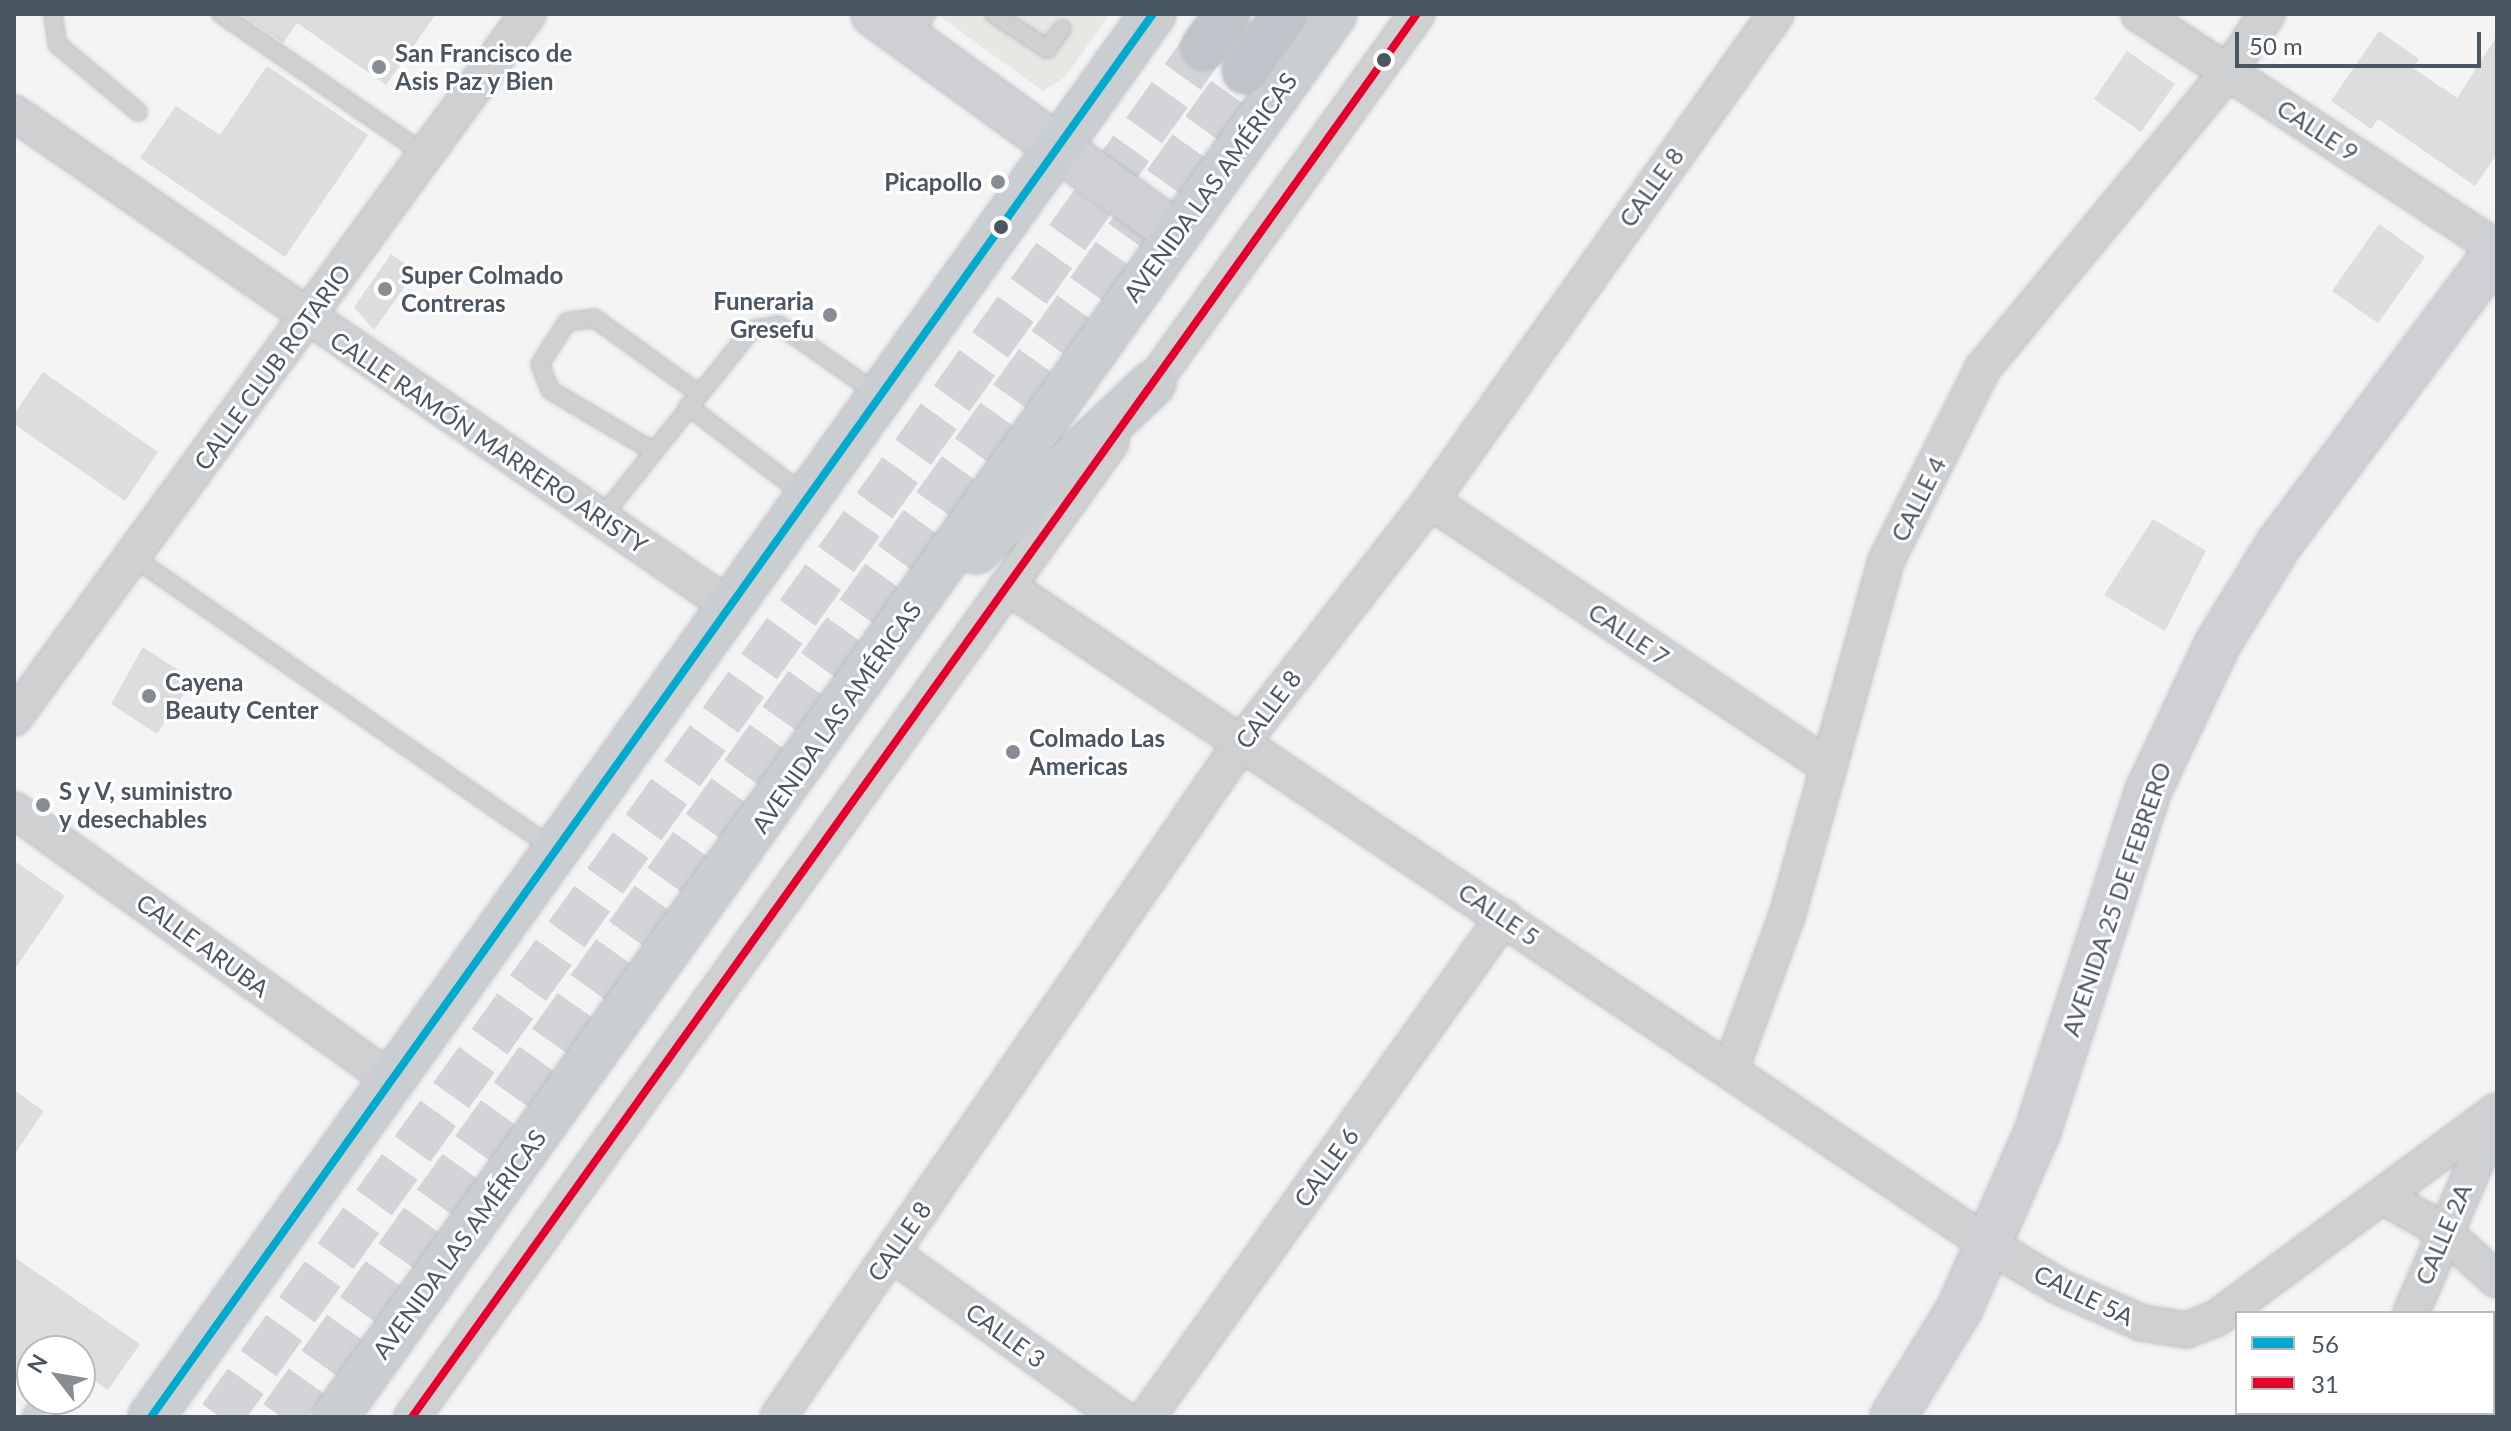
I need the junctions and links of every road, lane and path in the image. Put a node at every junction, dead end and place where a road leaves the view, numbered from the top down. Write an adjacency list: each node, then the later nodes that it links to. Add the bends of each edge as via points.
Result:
1 (53, 14): 17 (lane, via 57,44)
2 (221, 14): 20 (lane)
3 (528, 14): 20 (street, CALLE CLUB ROTARIO)
4 (874, 14): 13 (main road)
5 (1153, 14): 19 (main road)
6 (1285, 14): 15 (highway)
7 (1334, 14): 21 (main road, AVENIDA LAS AMÉRICAS)
8 (1417, 14): 24 (street)
9 (1776, 14): 29 (street, CALLE 8)
10 (2139, 14): 16 (street, CALLE 9)
11 (2267, 14): 16 (street, CALLE 4)
12 (1000, 16): 14 (lane, via 1047,49)
13 (918, 27): 19 (main road)
14 (1062, 29)
15 (1245, 71)
16 (2228, 72): 22 (street, CALLE 9); 36 (street, CALLE 4, via 1983,368 1886,561)
17 (138, 112)
18 (14, 113): 23 (street, CALLE RAMÓN MARRERO ARISTY)
19 (1058, 147): 21 (main road); 25 (main road)
20 (426, 155): 23 (street, CALLE CLUB ROTARIO)
21 (1177, 234): 37 (main road, AVENIDA LAS AMÉRICAS)
22 (2497, 249): 46 (main road, AVENIDA 25 DE FEBRERO, via 2279,544 2217,645 2149,789 2037,1133)
23 (308, 318): 30 (street, CALLE RAMÓN MARRERO ARISTY); 31 (street, CALLE CLUB ROTARIO)
24 (1153, 383): 32 (street); 37 (main road, via 976,551)
25 (880, 395): 26 (lane, via 779,325 764,325 739,340); 28 (main road)
26 (693, 400): 27 (lane); 27 (lane, via 594,318 567,322 540,364 550,390); 28 (lane)
27 (653, 451): 30 (lane)
28 (807, 497): 33 (main road)
29 (1430, 501): 35 (street, CALLE 8); 36 (street, CALLE 7)
30 (601, 518): 33 (street, CALLE RAMÓN MARRERO ARISTY)
31 (133, 557): 34 (street, CALLE CLUB ROTARIO); 39 (lane)
32 (1007, 586): 35 (street, CALLE 5); 52 (street)
33 (729, 606): 39 (main road)
34 (14, 718)
35 (1242, 742): 40 (street, CALLE 5); 47 (street, CALLE 8)
36 (1828, 766): 41 (street, CALLE 4, via 1787,916)
37 (780, 797): 51 (main road, AVENIDA LAS AMÉRICAS)
38 (14, 810): 42 (street, CALLE ARUBA)
39 (554, 849): 42 (main road)
40 (1504, 917): 41 (street, CALLE 5); 55 (street, CALLE 6)
41 (1731, 1068): 46 (street, CALLE 5)
42 (393, 1081): 50 (main road)
43 (2497, 1112): 44 (street, CALLE 5A); 45 (street, CALLE 2A)
44 (2382, 1196): 45 (street); 46 (street, CALLE 5A, via 2217,1318 2186,1330 2129,1317 2060,1287)
45 (2442, 1230): 48 (street); 49 (street, CALLE 2A)
46 (1989, 1245): 56 (main road, AVENIDA 25 DE FEBRERO, via 1960,1308)
47 (891, 1253): 53 (street, CALLE 8); 54 (street, CALLE 3)
48 (2497, 1280)
49 (2412, 1311)
50 (151, 1417)
51 (335, 1417)
52 (412, 1417)
53 (778, 1417)
54 (1120, 1417)
55 (1147, 1417)
56 (1893, 1417)

